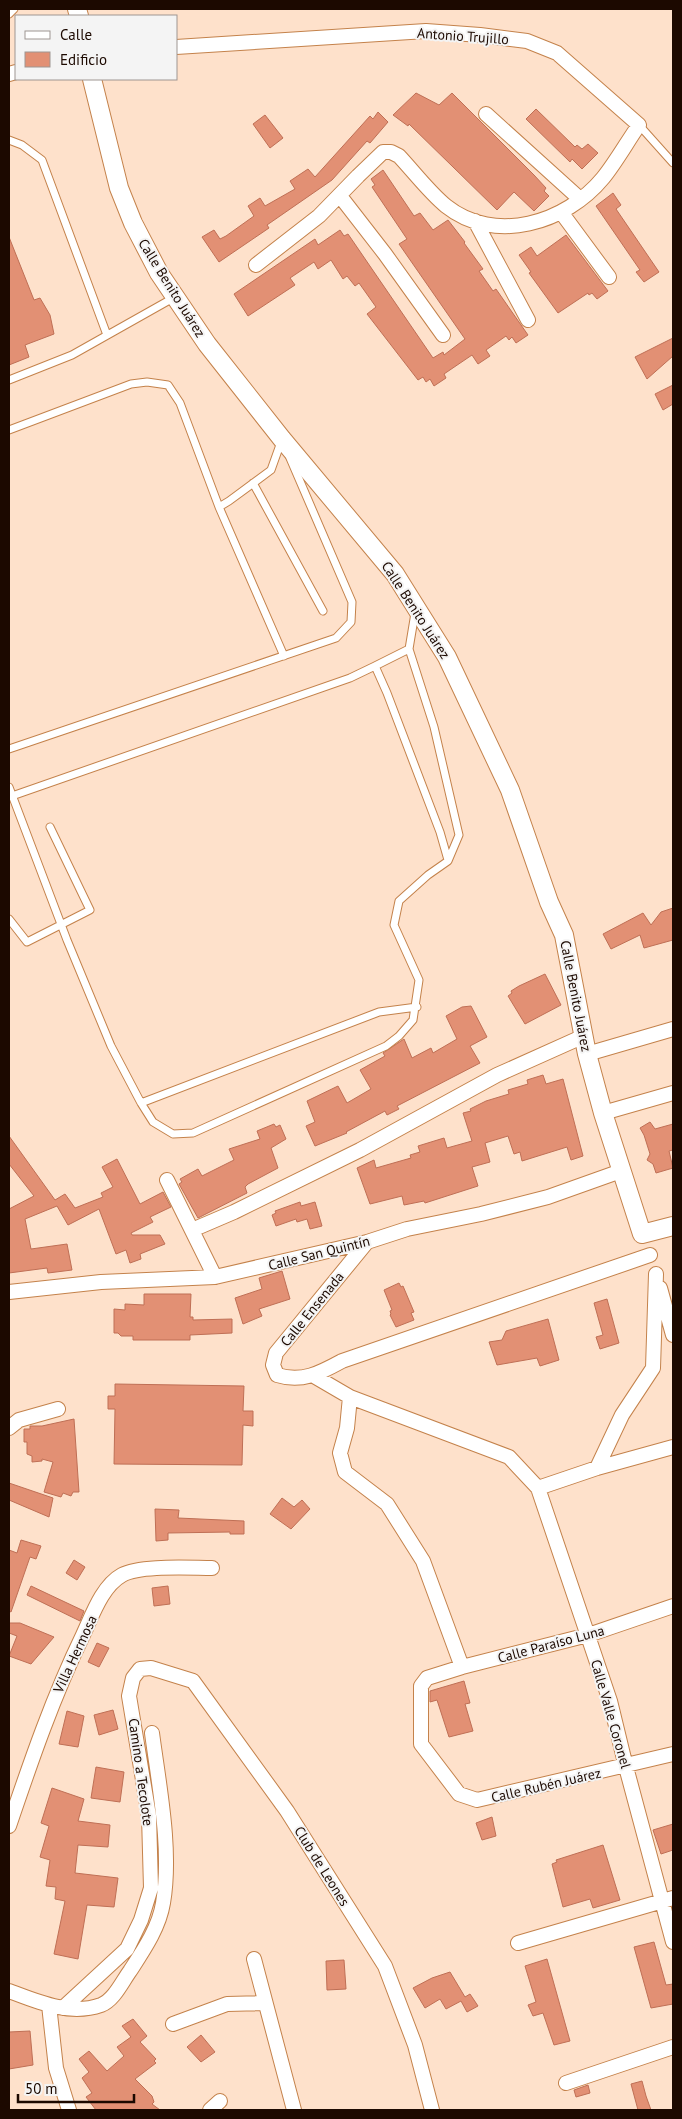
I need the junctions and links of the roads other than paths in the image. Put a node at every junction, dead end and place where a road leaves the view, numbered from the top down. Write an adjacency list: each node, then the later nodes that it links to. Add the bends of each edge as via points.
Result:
1 (14, 9): 2 (lane)
2 (9, 14)
3 (178, 47): 6 (street, Antonio Trujillo, via 426,32 480,34 527,41 557,53)
4 (92, 80): 15 (street, Calle Benito Juárez, via 119,188 132,223)
5 (486, 114): 10 (street)
6 (639, 125): 8 (lane, Antonio Trujillo); 10 (street, via 602,179)
7 (9, 140): 17 (lane, via 42,160)
8 (673, 163)
9 (340, 196): 12 (street, via 383,152 390,152 399,156 447,206); 13 (street, via 320,216); 18 (street)
10 (580, 199): 11 (street)
11 (561, 212): 12 (street, via 540,222 518,227 492,226); 14 (street)
12 (475, 221): 16 (street)
13 (256, 265)
14 (609, 277)
15 (175, 297): 17 (lane); 21 (street, Calle Benito Juárez, via 207,344)
16 (528, 320)
17 (107, 335): 19 (lane, via 72,355)
18 (443, 335)
19 (9, 380)
20 (9, 430): 23 (lane, via 131,384 168,384 180,403)
21 (282, 439): 22 (lane, via 271,470); 24 (street, Calle Benito Juárez, via 395,574); 27 (lane, via 352,602 351,622 336,638)
22 (253, 483): 23 (lane); 25 (lane)
23 (219, 507): 27 (lane)
24 (416, 607): 26 (lane); 38 (street, Calle Benito Juárez, via 447,657 510,790 546,894 564,935)
25 (323, 611)
26 (409, 649): 28 (lane); 33 (lane, via 434,727 458,835)
27 (284, 656): 29 (lane)
28 (375, 666): 31 (lane, via 350,678); 33 (lane, via 388,693)
29 (9, 749)
30 (9, 787): 31 (lane)
31 (12, 796): 35 (lane)
32 (50, 827): 35 (lane, via 90,910)
33 (448, 861): 36 (lane, via 398,901 394,925 419,980)
34 (9, 919): 35 (lane, via 27,942)
35 (61, 923): 41 (lane, via 111,1046)
36 (417, 1007): 41 (lane, via 379,1012); 41 (lane, via 414,1020 386,1046 193,1133 173,1134 153,1122)
37 (673, 1029): 39 (street)
38 (584, 1036): 39 (street, Calle Benito Juárez); 46 (street, via 497,1075 360,1150)
39 (587, 1054): 42 (street, Calle Benito Juárez)
40 (673, 1093): 42 (street)
41 (141, 1103)
42 (603, 1113): 43 (street, Calle Benito Juárez)
43 (621, 1171): 47 (street, Calle Benito Juárez); 48 (street, Calle San Quintín, via 548,1197 407,1229)
44 (167, 1180): 46 (street)
45 (673, 1226): 47 (street)
46 (192, 1230): 51 (street)
47 (642, 1234): 49 (street)
48 (367, 1242): 51 (street, Calle San Quintín); 54 (street, Calle Ensenada, via 276,1353 273,1365 277,1375 290,1379)
49 (650, 1255): 50 (street); 54 (street, via 342,1361)
50 (656, 1274): 53 (street); 59 (street, via 653,1368 622,1415)
51 (215, 1277): 52 (street, Calle San Quintín, via 101,1282)
52 (9, 1292)
53 (673, 1335)
54 (314, 1376): 55 (street)
55 (350, 1397): 60 (street, via 509,1457); 64 (street, via 340,1453 345,1472 387,1504 423,1561)
56 (58, 1409): 57 (street, via 19,1420)
57 (9, 1428)
58 (673, 1447): 59 (street)
59 (597, 1468): 60 (street)
60 (538, 1488): 63 (street, Calle Valle Coronel)
61 (212, 1568): 70 (street, Villa Hermosa, via 135,1570 111,1584 97,1605 43,1725)
62 (673, 1606): 63 (street, Calle Paraíso Luna)
63 (588, 1635): 64 (street, Calle Paraíso Luna); 68 (street, Calle Valle Coronel, via 610,1701)
64 (462, 1667): 69 (street, Calle Paraíso Luna, via 427,1678 422,1686 421,1744 458,1794)
65 (151, 1668): 78 (street, Camino a Tecolote, via 140,1670 132,1678 129,1696 149,1816 151,1888 127,1949); 84 (street, Club de Leones, via 193,1681 292,1819 385,1966 415,2044)
66 (152, 1733): 78 (street, via 163,1810 166,1873 163,1904 144,1949 115,1994 103,2004)
67 (673, 1754): 68 (street, Calle Rubén Juárez)
68 (626, 1767): 69 (street, Calle Rubén Juárez); 71 (street, Calle Valle Coronel)
69 (477, 1800)
70 (9, 1826)
71 (668, 1899): 72 (street, Calle Valle Coronel); 73 (street)
72 (673, 1942)
73 (518, 1943)
74 (254, 1959): 76 (street)
75 (9, 1992): 77 (street)
76 (264, 2003): 79 (street, via 227,2004); 83 (street)
77 (49, 2005): 78 (street); 82 (street, via 56,2068)
78 (63, 2008)
79 (174, 2024)
80 (673, 2047): 81 (street)
81 (566, 2083)
82 (69, 2110)
83 (294, 2110)
84 (432, 2110)

